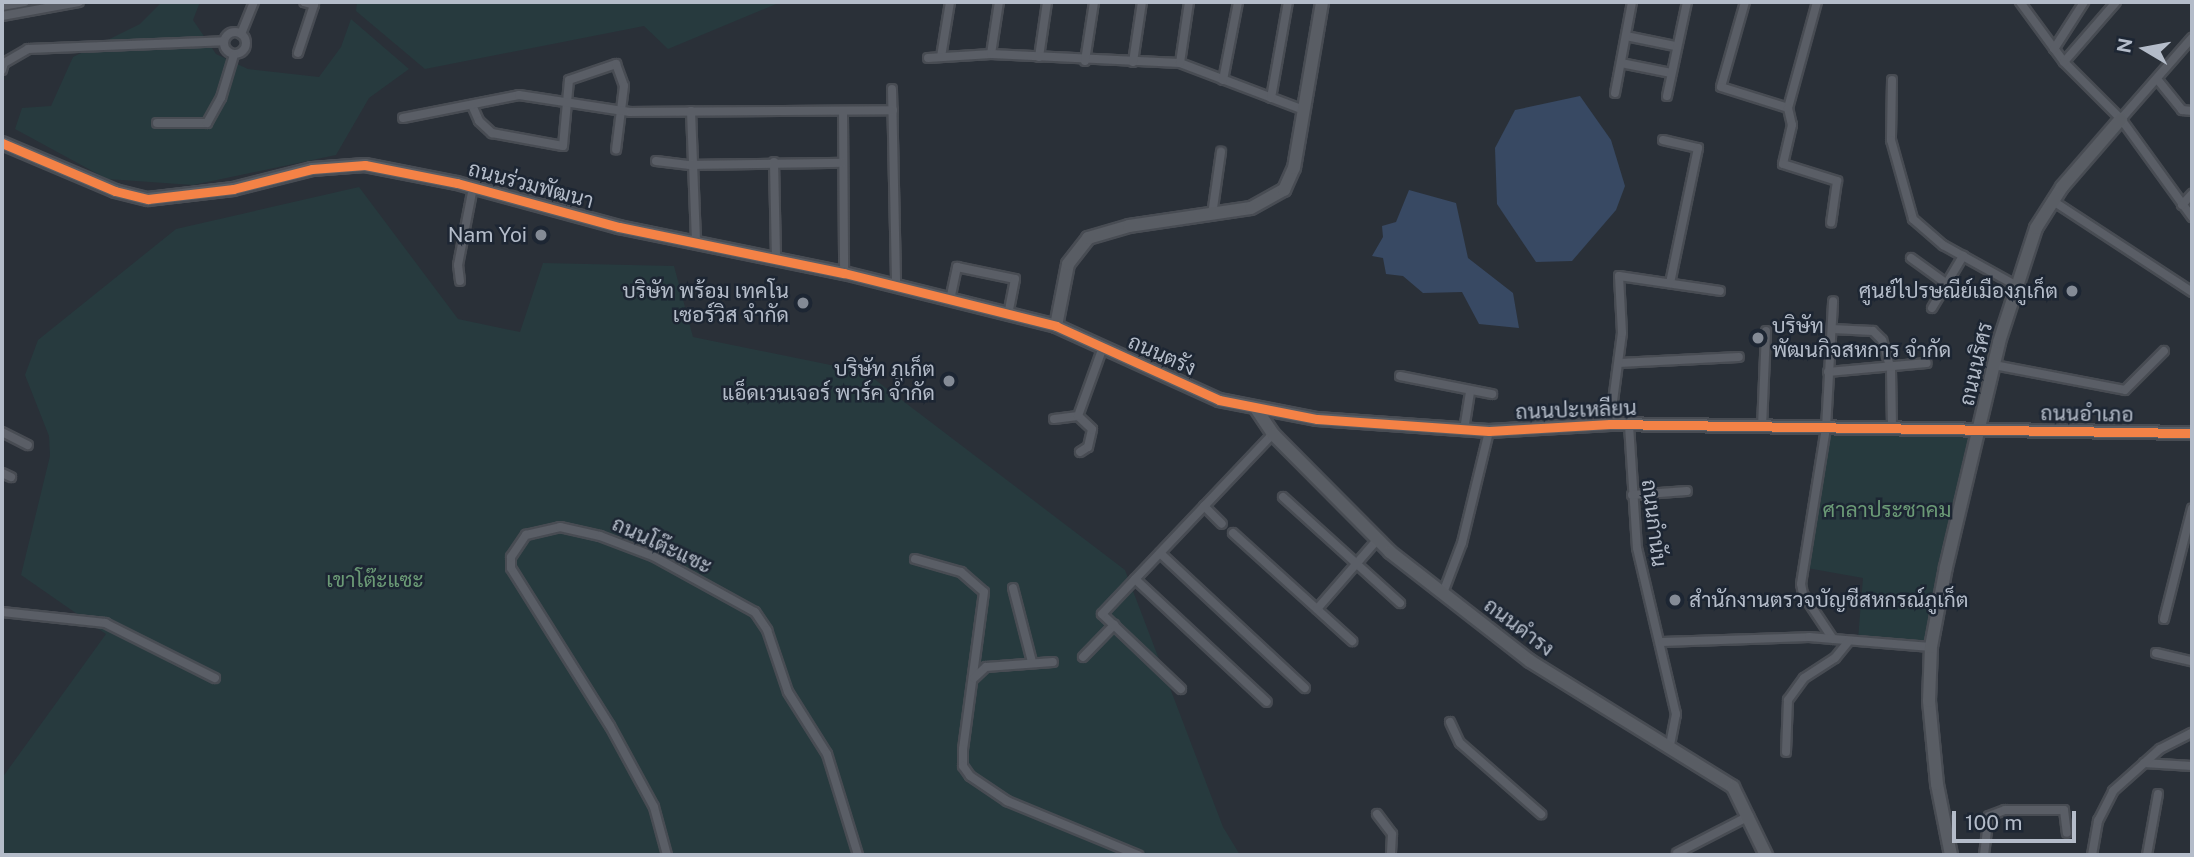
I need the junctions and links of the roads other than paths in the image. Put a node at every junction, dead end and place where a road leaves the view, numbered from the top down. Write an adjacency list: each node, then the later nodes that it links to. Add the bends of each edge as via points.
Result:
1 (25, 2): 21 (street)
2 (79, 2): 22 (street)
3 (254, 2): 23 (street)
4 (304, 2): 29 (street, via 314,5)
5 (950, 2): 32 (street)
6 (999, 2): 30 (street)
7 (1046, 2): 33 (street)
8 (1094, 2): 35 (street)
9 (1142, 2): 36 (street)
10 (1189, 2): 38 (street)
11 (1238, 2): 43 (street)
12 (1288, 2): 48 (street)
13 (1322, 2): 54 (street)
14 (1632, 2): 24 (street)
15 (1687, 2): 27 (street)
16 (1745, 2): 51 (street, via 1721,87)
17 (1817, 2): 51 (street)
18 (2020, 2): 28 (street)
19 (2084, 2): 28 (street)
20 (2116, 2): 37 (street)
21 (2, 6)
22 (2, 16)
23 (241, 34): 26 (street, via 232,32); 31 (street, via 246,46)
24 (1626, 36): 27 (street); 39 (street)
25 (2192, 38): 42 (street)
26 (224, 41): 31 (street, via 225,50); 40 (street, via 28,49 4,63)
27 (1675, 46): 41 (street)
28 (2054, 49): 37 (street)
29 (298, 53)
30 (991, 54): 32 (street); 33 (street)
31 (234, 55): 60 (street, via 221,98 207,123)
32 (941, 57): 34 (street)
33 (1039, 57): 35 (street)
34 (928, 58)
35 (1085, 61): 36 (street)
36 (1133, 62): 38 (street)
37 (2064, 62): 59 (street)
38 (1180, 63): 43 (street)
39 (1620, 63): 41 (street); 46 (street)
40 (2, 70)
41 (1671, 73): 47 (street)
42 (2157, 79): 56 (street, via 2182,110); 59 (street)
43 (1223, 80): 48 (street)
44 (1892, 80): 77 (street, via 1891,140 1913,219)
45 (892, 89): 53 (street)
46 (1615, 93)
47 (1667, 96)
48 (1271, 98): 54 (street)
49 (570, 101): 50 (street, via 519,95); 50 (street, via 563,146 492,133 484,129); 52 (street); 52 (street, via 569,80 616,64 624,86)
50 (472, 105): 58 (street)
51 (1788, 108): 75 (street, via 1792,125 1783,164 1837,181)
52 (623, 110): 55 (street); 63 (street)
53 (893, 110): 57 (street); 84 (street)
54 (1304, 110): 73 (street, via 1294,169 1284,190 1263,205)
55 (691, 111): 57 (street); 68 (street)
56 (2192, 111)
57 (844, 112): 67 (street)
58 (403, 118)
59 (2121, 119): 71 (street, ถนนนริศร); 72 (street)
60 (157, 123)
61 (1663, 139): 82 (street, via 1698,148)
62 (2, 143): 69 (street, ถนนร่วมพัฒนา, via 115,191 148,199 233,188 312,169 365,165)
63 (616, 150)
64 (1220, 152): 73 (street)
65 (656, 161): 68 (street)
66 (774, 162): 67 (street); 68 (street); 79 (street)
67 (842, 163): 80 (street)
68 (690, 165): 76 (street)
69 (473, 187): 76 (street, ถนนร่วมพัฒนา); 81 (street, via 458,265)
70 (2192, 194): 72 (street)
71 (2053, 201): 85 (street, ถนนนริศร, via 2036,228); 87 (street)
72 (2182, 205): 74 (street)
73 (1212, 215): 92 (street, via 1129,226 1088,238 1068,264)
74 (2192, 217)
75 (1831, 223)
76 (696, 243): 79 (street, ถนนร่วมพัฒนา)
77 (1963, 256): 83 (street); 85 (street)
78 (1911, 258): 83 (street)
79 (776, 260): 80 (street, ถนนร่วมพัฒนา)
80 (844, 273): 84 (street, ถนนร่วมพัฒนา)
81 (460, 281)
82 (1670, 284): 86 (street); 98 (street, via 1619,276)
83 (1947, 284): 90 (street)
84 (896, 286): 88 (street, ถนนร่วมพัฒนา)
85 (2017, 286): 100 (street, ถนนนริศร)
86 (1720, 291)
87 (2192, 292)
88 (950, 300): 91 (street, ถนนร่วมพัฒนา); 91 (street, via 957,267 1015,279)
89 (1833, 301): 93 (street)
90 (1932, 308)
91 (1008, 315): 92 (street, ถนนร่วมพัฒนา)
92 (1056, 326): 95 (street, ถนนตรัง)
93 (1832, 329): 101 (street, via 1878,333); 102 (street)
94 (1766, 331): 111 (street)
95 (1103, 347): 106 (street, ถนนตรัง, via 1219,400); 107 (street)
96 (2164, 351): 100 (street, via 2125,390)
97 (1739, 357): 98 (street)
98 (1619, 363): 109 (street)
99 (1927, 363): 101 (street)
100 (1994, 365): 115 (street, ถนนนริศร)
101 (1891, 369): 102 (street); 113 (street)
102 (1828, 372): 112 (street)
103 (1400, 376): 104 (street)
104 (1471, 391): 105 (street); 114 (street)
105 (1492, 394)
106 (1257, 410): 114 (street, ถนนปะเหลียน); 119 (street, ถนนดำรง)
107 (1078, 416): 108 (street); 121 (street, via 1092,429 1088,447)
108 (1054, 419)
109 (1610, 424): 110 (street, ถนนปะเหลียน); 116 (street, ถนนปะเหลียน)
110 (1629, 425): 111 (street, ถนนปะเหลียน); 125 (street, ถนนกำนัน)
111 (1762, 427): 112 (street, ถนนปะเหลียน)
112 (1826, 428): 113 (street, ถนนปะเหลียน); 143 (street, via 1801,584)
113 (1892, 428): 115 (street, ถนนปะเหลียน)
114 (1464, 430): 116 (street, ถนนปะเหลียน)
115 (1980, 430): 118 (street, ถนนอำเภอ); 147 (street, ถนนนริศร)
116 (1489, 431): 137 (street, via 1462,543)
117 (2, 432): 120 (street)
118 (2192, 433)
119 (1273, 434): 127 (street); 131 (street, ถนนดำรง)
120 (28, 444)
121 (1080, 452)
122 (2, 473): 123 (street)
123 (11, 477)
124 (1687, 491): 125 (street)
125 (1632, 495): 146 (street, ถนนกำนัน, via 1651,616)
126 (1283, 497): 134 (street)
127 (1204, 506): 129 (street); 132 (street)
128 (2192, 508): 141 (street)
129 (1222, 524)
130 (1233, 533): 139 (street)
131 (1377, 540): 134 (street); 137 (street, ถนนดำรง)
132 (1160, 553): 135 (street); 155 (street)
133 (915, 559): 154 (street, via 961,572 985,592)
134 (1357, 565): 138 (street); 139 (street)
135 (1135, 579): 142 (street, via 1102,614); 157 (street)
136 (1013, 588): 151 (street)
137 (1443, 593): 160 (street, ถนนดำรง, via 1530,662)
138 (1400, 603)
139 (1317, 609): 144 (street)
140 (2, 612): 153 (street, via 105,623)
141 (2164, 619)
142 (1114, 625): 149 (street); 156 (street)
143 (1833, 639): 145 (street); 146 (street)
144 (1352, 641)
145 (1849, 641): 147 (street); 161 (street, via 1835,658 1804,678 1788,700)
146 (1662, 642): 160 (street, ถนนกำนัน, via 1676,714)
147 (1931, 647): 175 (street, ถนนนริศร, via 1929,701 1937,784)
148 (2156, 653): 150 (street)
149 (1083, 657)
150 (2192, 661)
151 (1032, 662): 152 (street); 154 (street, via 986,667)
152 (1053, 662)
153 (215, 678)
154 (974, 678): 172 (street, via 962,749 963,766 970,776 1007,801)
155 (1305, 688)
156 (1181, 689)
157 (1268, 702)
158 (1450, 722): 166 (street, via 1460,743)
159 (2192, 733): 162 (street)
160 (1670, 746): 167 (street, ถนนดำรง, via 1733,787)
161 (1786, 752)
162 (2144, 763): 163 (street); 177 (street, via 2113,792 2098,821)
163 (2192, 766)
164 (2158, 794): 178 (street)
165 (1377, 814): 173 (street, via 1392,834)
166 (1541, 814)
167 (1749, 816): 169 (street); 174 (street, ถนนดำรง)
168 (2067, 833): 176 (street, via 2064,810 2006,810 1989,816)
169 (1677, 853)
170 (667, 855): 171 (street, ถนนโต๊ะแซะ, via 654,807 629,761 511,568 511,557 526,534 560,527 600,536 653,556 755,612 767,630 788,692 827,754)
171 (858, 855)
172 (1138, 855)
173 (1391, 855)
174 (1766, 855)
175 (1951, 855)
176 (1984, 855)
177 (2092, 855)
178 (2147, 855)

